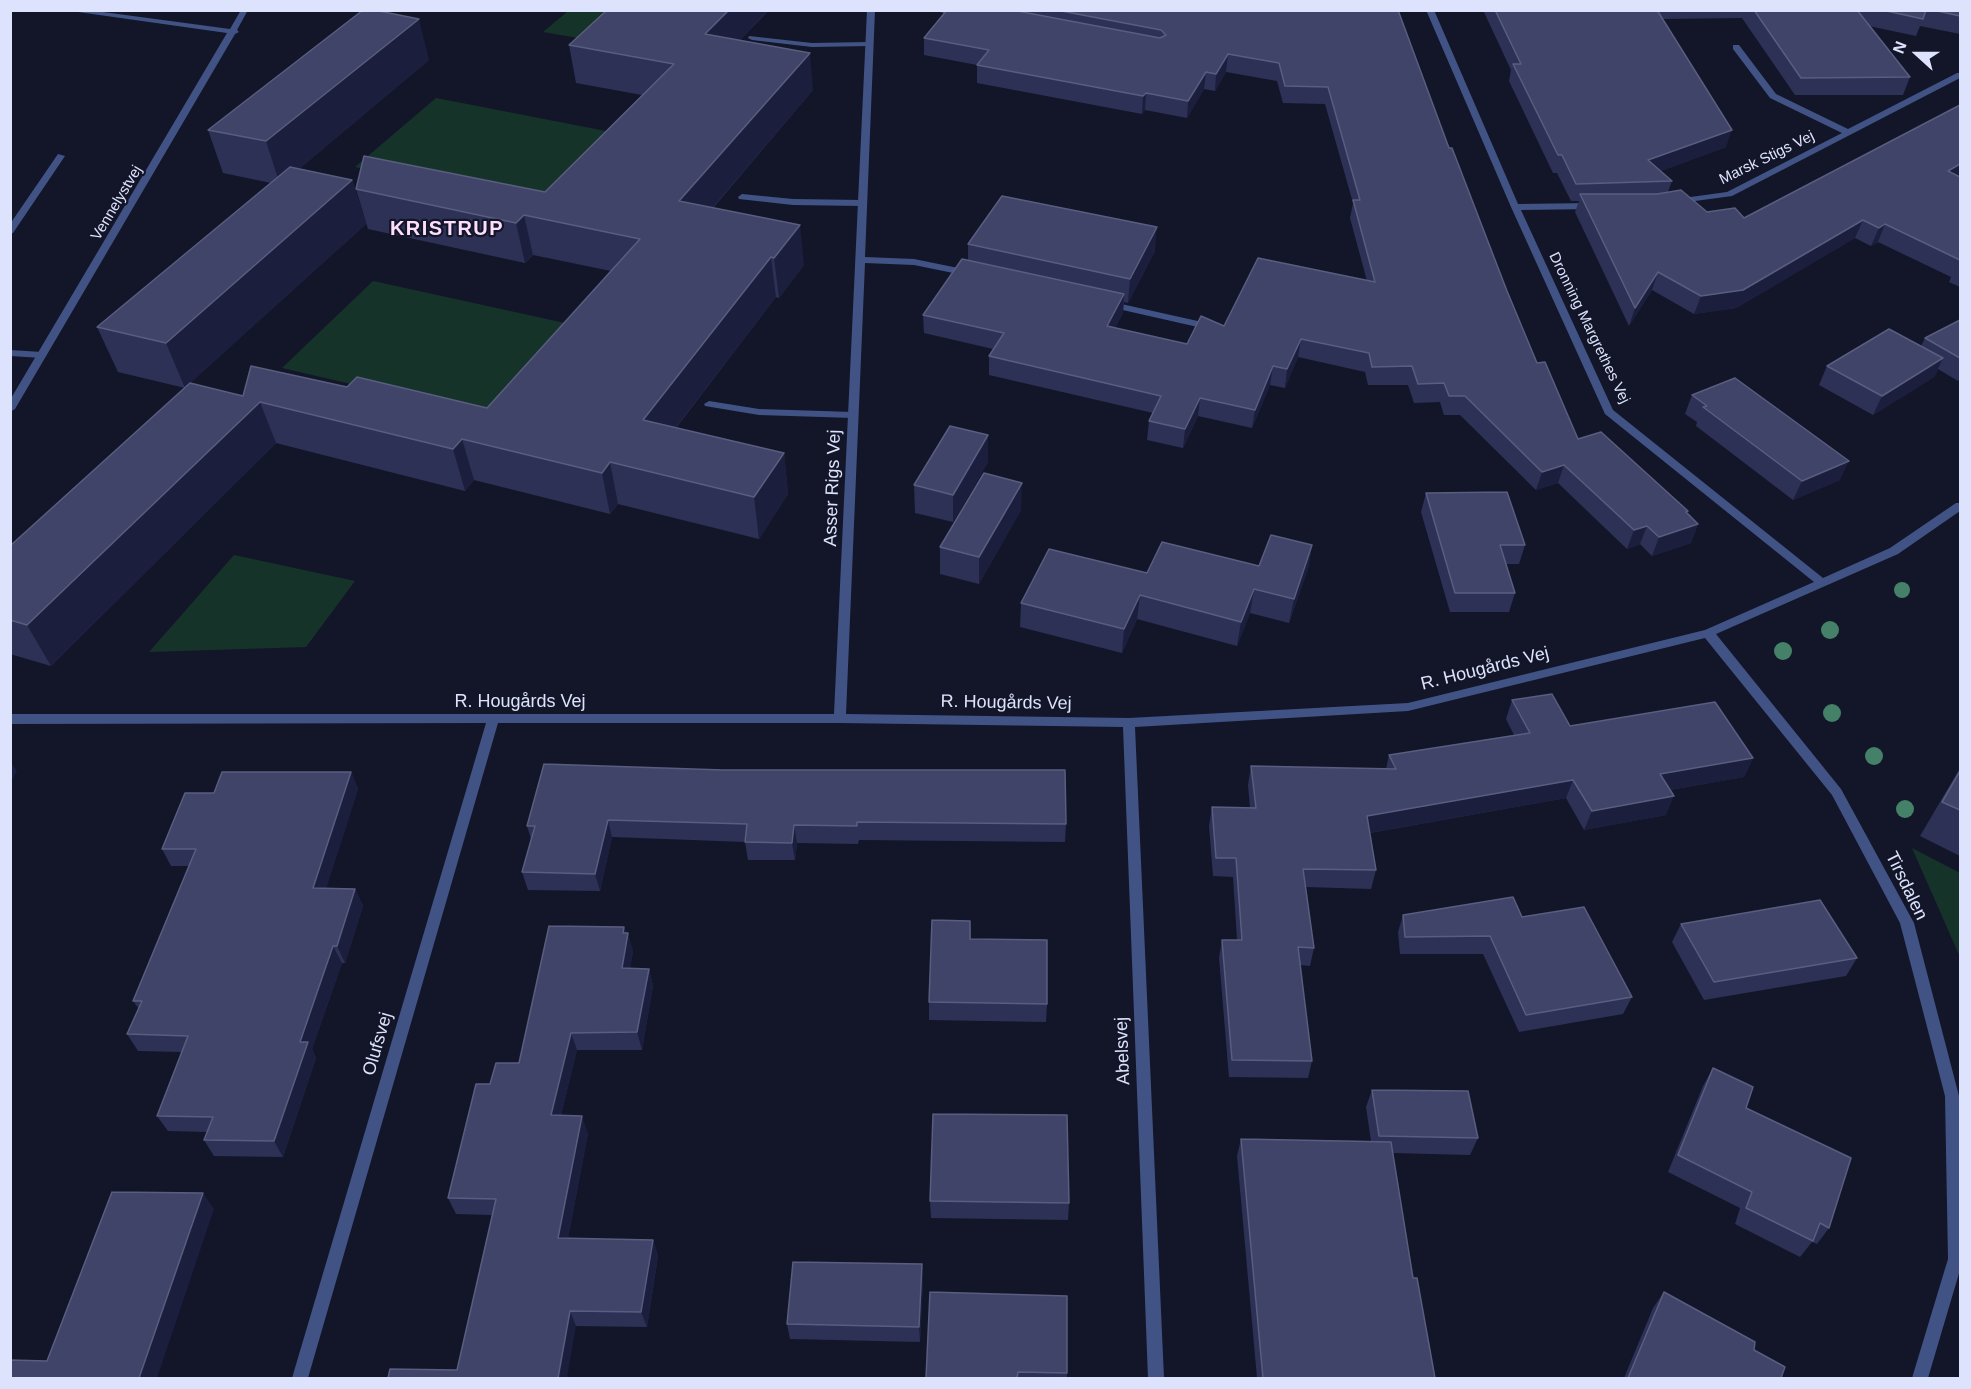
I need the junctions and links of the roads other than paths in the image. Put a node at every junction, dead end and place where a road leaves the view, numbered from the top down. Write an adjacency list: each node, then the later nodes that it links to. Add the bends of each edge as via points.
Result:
1 (67, 10): 7 (street)
2 (245, 10): 7 (street, Vennelystvej)
3 (871, 10): 9 (street, Asser Rigs Vej)
4 (935, 10): 6 (street)
5 (1430, 10): 18 (street, Dronning Margrethes Vej)
6 (970, 17)
7 (235, 32): 25 (street, Vennelystvej)
8 (752, 38): 9 (street, via 812,45)
9 (869, 44): 15 (street, Asser Rigs Vej)
10 (1736, 47): 12 (street, Marsk Stigs Vej, via 1773,96)
11 (1960, 75): 12 (street, Marsk Stigs Vej)
12 (1850, 133): 16 (street, Marsk Stigs Vej, via 1729,194)
13 (61, 156): 19 (street)
14 (742, 197): 15 (street)
15 (862, 203): 20 (street, Asser Rigs Vej)
16 (1662, 204)
17 (1606, 206): 18 (street)
18 (1515, 207): 30 (street, Dronning Margrethes Vej, via 1609,412)
19 (10, 231)
20 (860, 260): 21 (street, via 914,262); 28 (street, Asser Rigs Vej)
21 (983, 277)
22 (1098, 302): 23 (street)
23 (1214, 327)
24 (10, 353): 25 (street)
25 (42, 355): 27 (street, Vennelystvej)
26 (709, 404): 28 (street, via 759,412)
27 (10, 409)
28 (853, 415): 32 (street, Asser Rigs Vej)
29 (1960, 506): 30 (street, R. Hougårds Vej, via 1894,551)
30 (1821, 582): 31 (street, R. Hougårds Vej)
31 (1708, 633): 35 (street, R. Hougårds Vej, via 1408,707); 38 (street, Tirsdalen, via 1837,792 1907,923 1952,1096 1956,1259)
32 (840, 718): 34 (street, R. Hougårds Vej); 35 (street, R. Hougårds Vej)
33 (10, 719): 34 (street, R. Hougårds Vej)
34 (493, 720): 36 (street, Olufsvej)
35 (1129, 723): 37 (street, Abelsvej)
36 (300, 1378)
37 (1156, 1378)
38 (1920, 1378)

